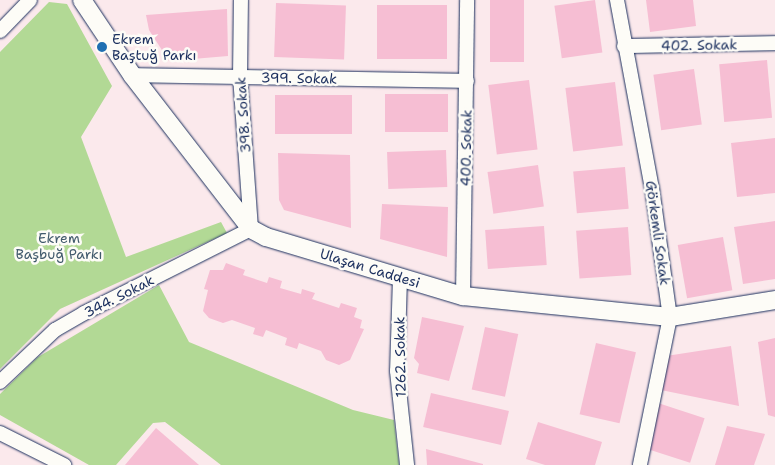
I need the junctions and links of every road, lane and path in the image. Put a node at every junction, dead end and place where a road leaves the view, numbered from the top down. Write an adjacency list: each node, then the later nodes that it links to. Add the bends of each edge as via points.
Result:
1 (30, 0): 6 (street)
2 (82, 0): 9 (street)
3 (241, 0): 10 (street, 398. Sokak)
4 (467, 0): 11 (street, 400. Sokak)
5 (617, 0): 8 (street, Görkemli Sokak)
6 (0, 31)
7 (775, 44): 8 (street, 402. Sokak)
8 (624, 46): 16 (street, Görkemli Sokak, via 652,188)
9 (132, 75): 10 (street, 399. Sokak); 12 (street)
10 (240, 77): 11 (street, 399. Sokak); 12 (street, 398. Sokak)
11 (467, 81): 14 (street, 400. Sokak)
12 (251, 229): 13 (street, Ulaşan Caddesi); 17 (street, 344. Sokak, via 55,330)
13 (400, 278): 14 (street, Ulaşan Caddesi); 20 (street, 1262. Sokak, via 397,371)
14 (463, 296): 16 (street, Ulaşan Caddesi)
15 (775, 300): 16 (street, Ulaşan Caddesi)
16 (670, 317): 21 (street, Görkemli Sokak)
17 (0, 382)
18 (0, 433): 19 (street)
19 (64, 465)
20 (407, 465)
21 (641, 465)

